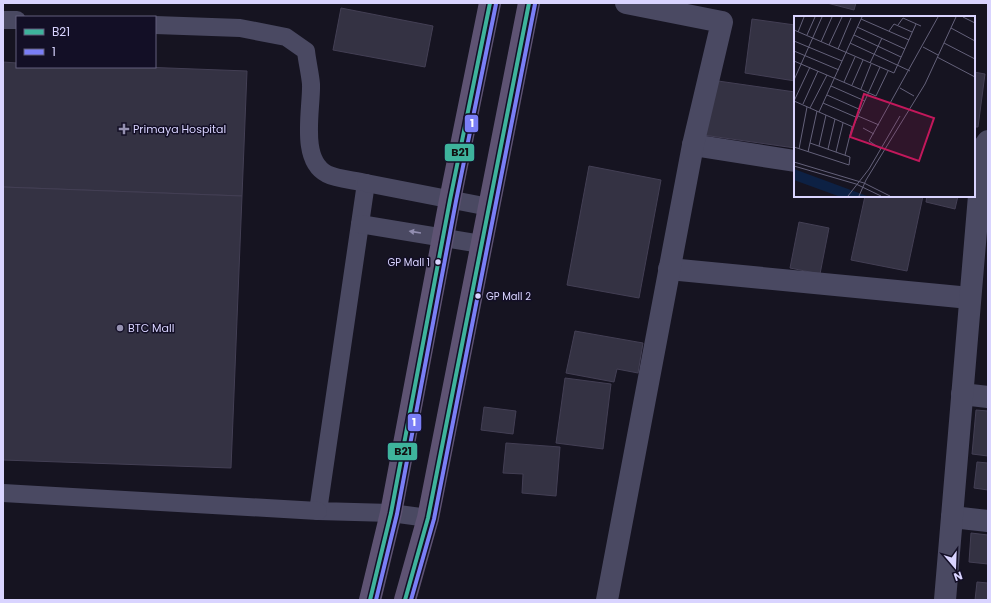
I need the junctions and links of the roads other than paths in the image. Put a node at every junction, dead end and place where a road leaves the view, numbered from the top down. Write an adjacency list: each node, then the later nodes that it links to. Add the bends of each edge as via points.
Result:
1 (490, 3): 11 (main road)
2 (529, 3): 12 (main road)
3 (626, 3): 8 (street, via 722,22)
4 (3, 20): 5 (lane)
5 (16, 20)
6 (156, 25): 10 (lane, via 240,28 286,37 306,50 311,84 308,141 312,154 318,166 327,174)
7 (988, 141): 17 (street, via 983,148)
8 (693, 145): 9 (street); 16 (street)
9 (794, 161)
10 (366, 183): 11 (lane); 13 (lane)
11 (450, 200): 12 (lane); 14 (main road)
12 (488, 207): 15 (main road)
13 (360, 224): 14 (lane, one-way to 13); 22 (lane)
14 (443, 237): 15 (lane); 23 (main road)
15 (481, 244): 25 (main road)
16 (669, 270): 18 (street); 29 (street)
17 (980, 274): 18 (street)
18 (970, 298): 19 (street)
19 (962, 394): 20 (street); 24 (street)
20 (988, 397)
21 (3, 493): 22 (lane)
22 (318, 511): 23 (lane)
23 (391, 513): 25 (lane); 27 (main road)
24 (952, 517): 26 (street); 30 (street)
25 (428, 518): 28 (main road)
26 (988, 521)
27 (370, 600)
28 (405, 600)
29 (607, 600)
30 (945, 600)

